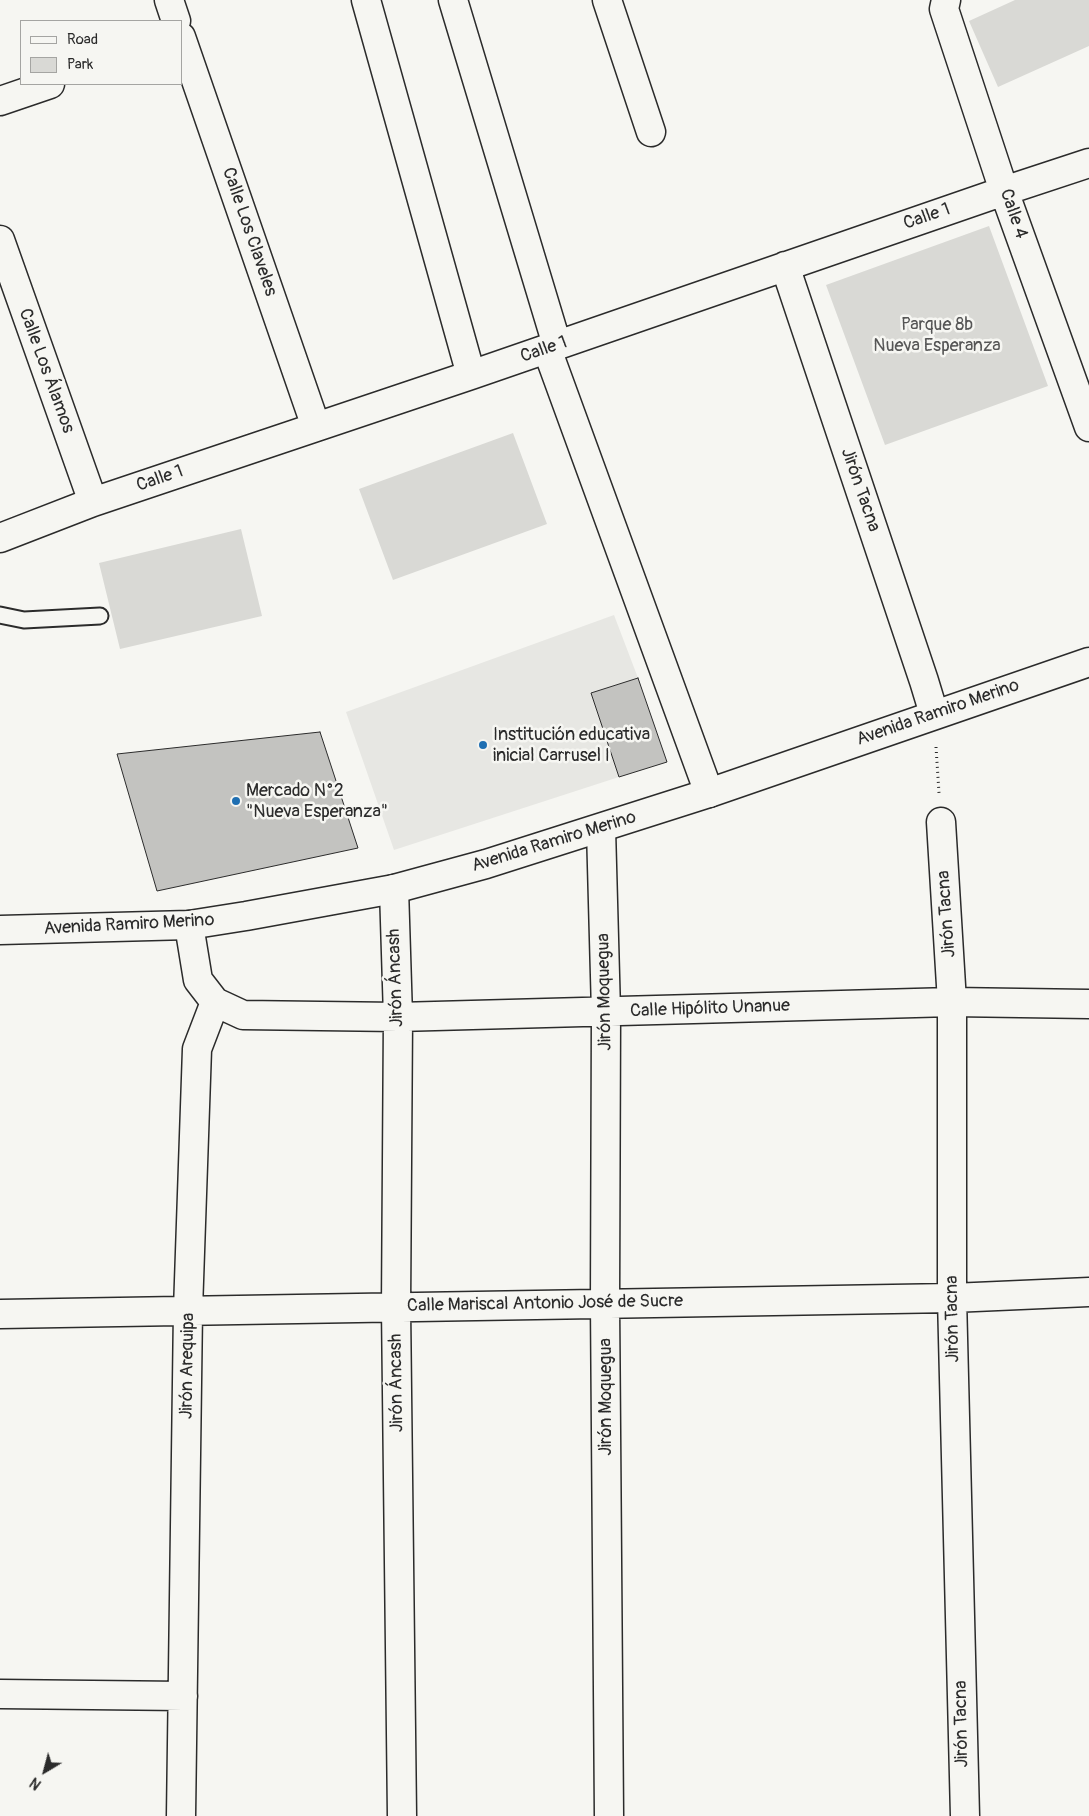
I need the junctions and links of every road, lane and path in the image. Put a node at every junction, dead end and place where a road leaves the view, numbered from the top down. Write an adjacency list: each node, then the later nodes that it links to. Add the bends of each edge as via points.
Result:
1 (169, 0): 6 (street)
2 (366, 0): 16 (street)
3 (453, 0): 15 (street)
4 (607, 0): 10 (street)
5 (946, 0): 12 (street, Calle 4, via 944,9)
6 (176, 20)
7 (182, 40): 17 (street, Calle Los Claveles)
8 (47, 85): 9 (street)
9 (0, 101)
10 (651, 132)
11 (1089, 163): 12 (street, Calle 1)
12 (1004, 191): 14 (street, Calle 1); 18 (street, Calle 4)
13 (0, 240): 19 (street, Calle Los Álamos)
14 (785, 266): 15 (street, Calle 1); 24 (street, Jirón Tacna)
15 (552, 347): 16 (street, Calle 1); 25 (street)
16 (471, 375): 17 (street, Calle 1)
17 (316, 427): 19 (street, Calle 1)
18 (1089, 427)
19 (93, 502): 20 (street, Calle 1)
20 (0, 538)
21 (0, 615): 22 (lane, via 24,620)
22 (100, 616)
23 (1089, 662): 24 (street, Avenida Ramiro Merino)
24 (934, 714): 25 (street, Avenida Ramiro Merino); 26 (path)
25 (709, 793): 27 (street, Avenida Ramiro Merino)
26 (941, 822): 32 (street, Jirón Tacna)
27 (600, 829): 28 (street, Avenida Ramiro Merino); 34 (street, Jirón Moquegua)
28 (394, 889): 29 (street, Avenida Ramiro Merino); 35 (street, Jirón Áncash)
29 (189, 925): 30 (street, Avenida Ramiro Merino); 31 (street, via 198,980)
30 (0, 930)
31 (215, 1002): 35 (street, Calle Hipólito Unanue, via 243,1015); 40 (street, Jirón Arequipa, via 197,1048)
32 (952, 1002): 33 (street, Calle Hipólito Unanue); 34 (street, Calle Hipólito Unanue); 37 (street, Jirón Tacna)
33 (1089, 1004)
34 (606, 1012): 35 (street, Calle Hipólito Unanue); 38 (street, Jirón Moquegua)
35 (398, 1017): 39 (street, Jirón Áncash)
36 (1089, 1292): 37 (street, Calle Mariscal Antonio José de Sucre)
37 (952, 1298): 38 (street, Calle Mariscal Antonio José de Sucre); 47 (street, Jirón Tacna)
38 (605, 1303): 39 (street, Calle Mariscal Antonio José de Sucre); 46 (street, Jirón Moquegua)
39 (396, 1307): 40 (street, Calle Mariscal Antonio José de Sucre); 45 (street, Jirón Áncash)
40 (188, 1310): 41 (street, Calle Mariscal Antonio José de Sucre); 43 (street, Jirón Arequipa)
41 (0, 1314)
42 (0, 1694): 43 (street)
43 (184, 1696): 44 (street, Jirón Arequipa)
44 (182, 1816)
45 (402, 1816)
46 (609, 1816)
47 (965, 1816)

